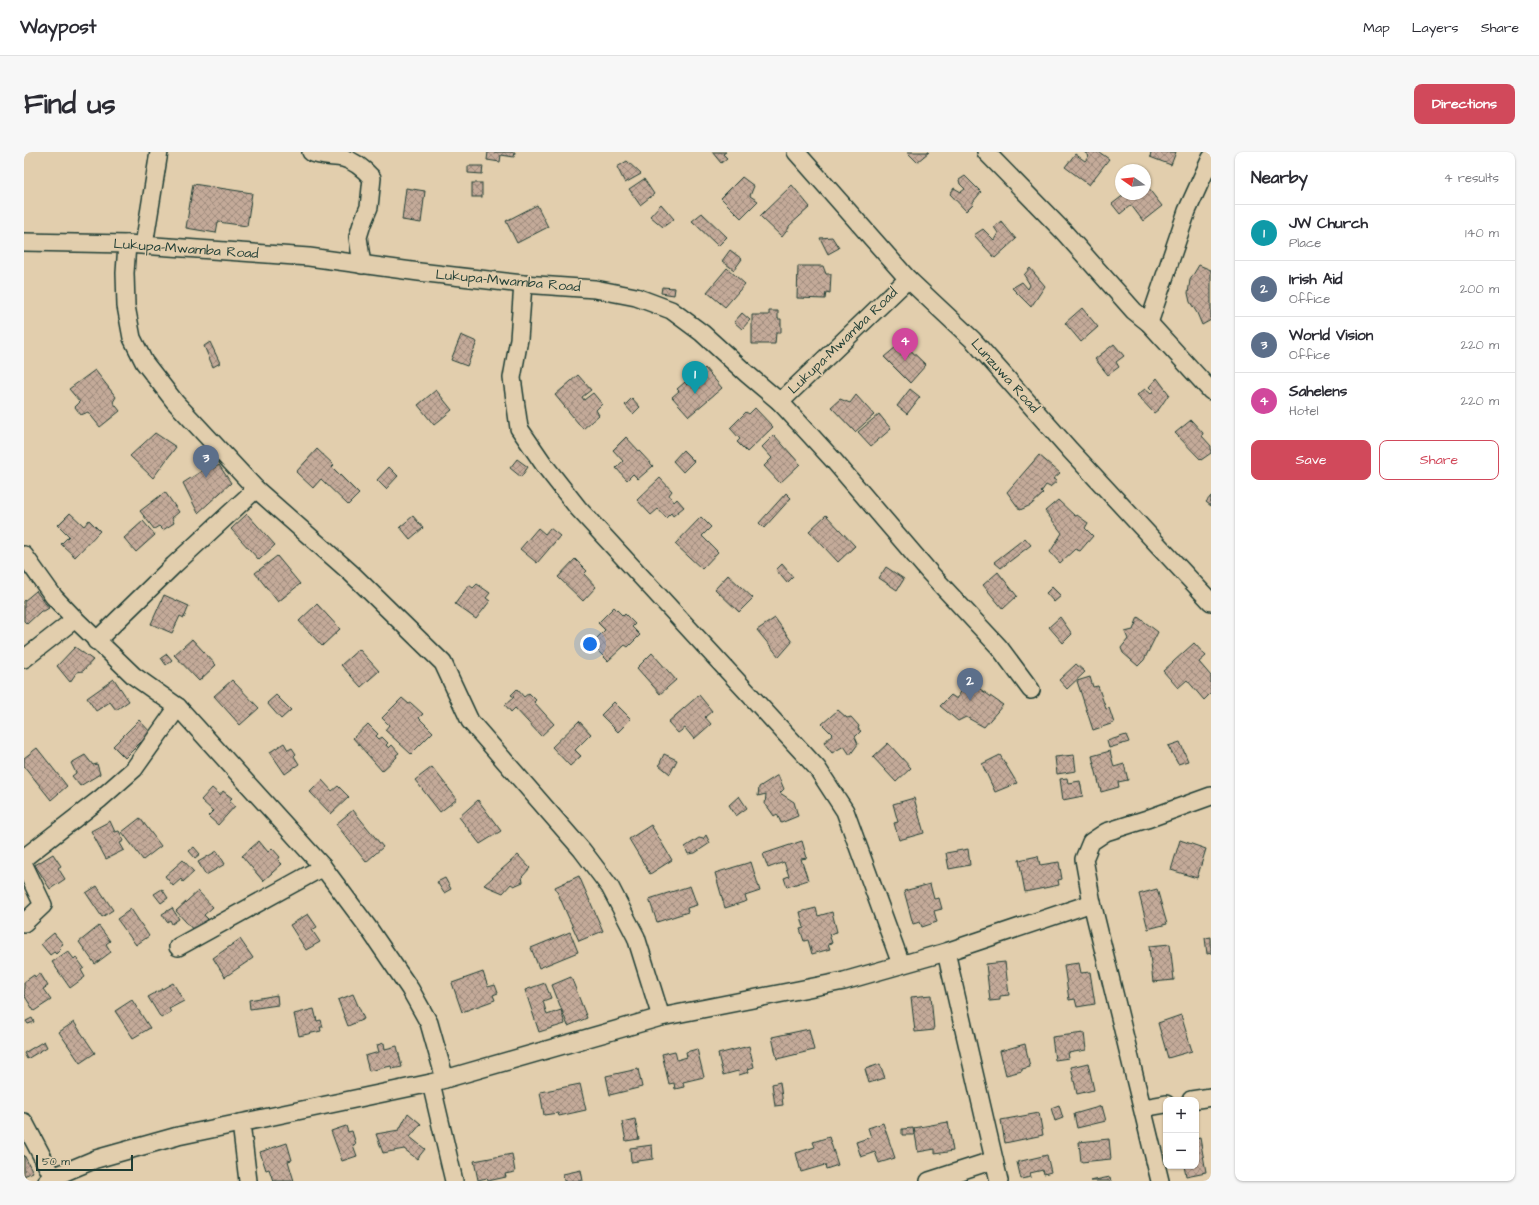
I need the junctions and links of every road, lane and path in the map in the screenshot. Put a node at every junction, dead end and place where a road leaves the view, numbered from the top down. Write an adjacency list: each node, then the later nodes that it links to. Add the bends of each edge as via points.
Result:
1 (159, 152): 7 (street)
2 (311, 152): 8 (street, via 316,155 344,158 361,166 372,178 369,206 358,237)
3 (796, 152): 9 (street, Lunzuwa Road)
4 (986, 152): 11 (street, via 1063,231 1134,311)
5 (1211, 158): 11 (street, via 1187,211)
6 (24, 242): 7 (street, Lukupa-Mwamba Road)
7 (136, 244): 8 (street, Lukupa-Mwamba Road, via 309,257); 14 (street, via 125,273 126,306 132,338 144,362 175,402)
8 (362, 265): 10 (street, Lukupa-Mwamba Road)
9 (908, 279): 13 (street, Lukupa-Mwamba Road); 16 (street, Lunzuwa Road, via 973,340 1070,450)
10 (523, 284): 13 (street, Lukupa-Mwamba Road, via 596,289 636,297 671,310 702,333); 30 (street, via 519,339 512,378 519,428 578,508 817,768 844,810)
11 (1149, 323): 12 (street)
12 (1211, 391)
13 (780, 402): 20 (street, via 930,573 999,647)
14 (256, 489): 18 (street); 31 (street, via 351,573 443,663 470,721 610,886 636,937)
15 (24, 555): 17 (street, via 54,597)
16 (1211, 602)
17 (74, 619): 18 (street); 19 (street)
18 (96, 641): 21 (street, via 134,676)
19 (24, 659)
20 (1031, 690)
21 (178, 707): 23 (street, via 134,769 94,804); 25 (street)
22 (1211, 796): 26 (street, via 1106,832 1091,842 1084,859)
23 (24, 858)
24 (24, 865): 27 (street, via 43,904)
25 (323, 867): 28 (street); 32 (street, via 410,989 429,1023)
26 (1092, 903): 29 (street); 36 (street)
27 (24, 923)
28 (178, 947)
29 (946, 952): 30 (street); 39 (street)
30 (901, 964): 31 (street, via 844,981)
31 (661, 1017): 32 (street)
32 (438, 1081): 38 (street); 42 (street)
33 (1211, 1097): 34 (street)
34 (1199, 1099)
35 (1163, 1105): 36 (street)
36 (1143, 1108): 45 (street)
37 (24, 1122): 40 (street)
38 (241, 1122): 40 (street, via 178,1136 96,1159); 41 (street)
39 (994, 1160): 43 (street); 44 (street)
40 (50, 1179)
41 (248, 1181)
42 (454, 1181)
43 (929, 1181)
44 (999, 1181)
45 (1160, 1181)

